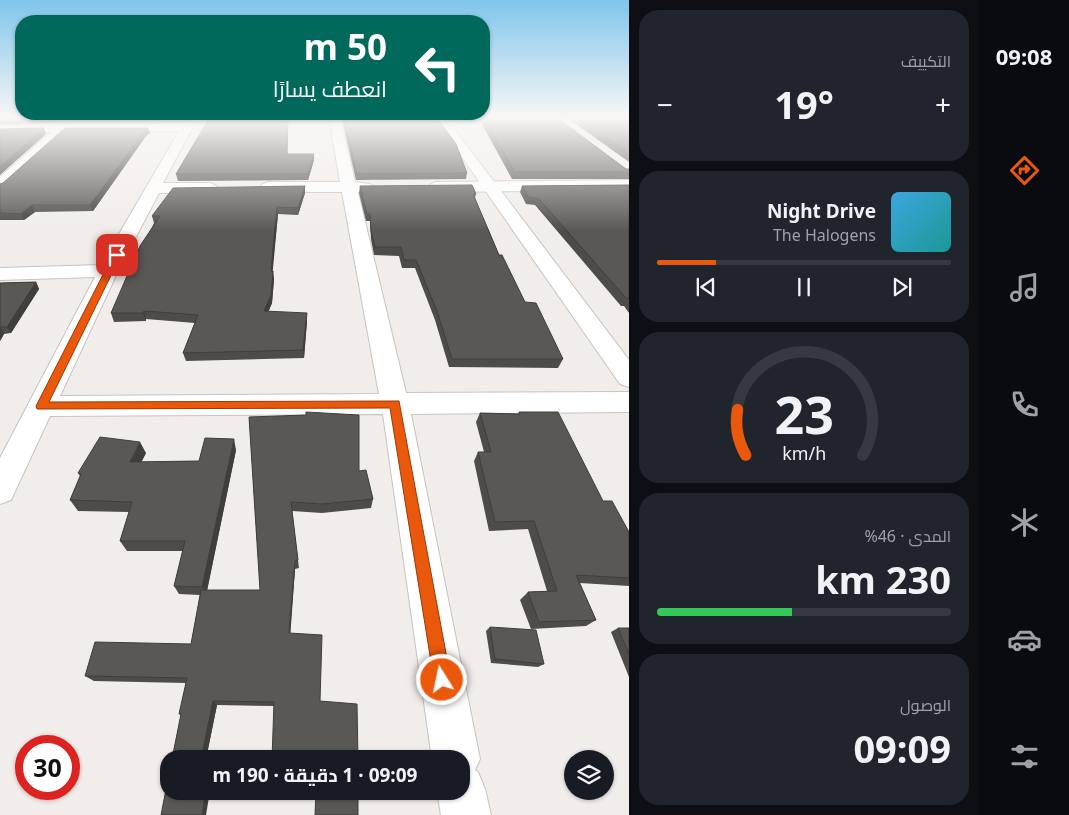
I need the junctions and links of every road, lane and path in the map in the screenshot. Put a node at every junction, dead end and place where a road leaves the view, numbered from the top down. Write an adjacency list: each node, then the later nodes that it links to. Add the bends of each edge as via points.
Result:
1 (32, 155): 5 (street)
2 (171, 155): 14 (street)
3 (341, 155): 10 (street)
4 (467, 155): 13 (street)
5 (15, 170): 6 (street); 7 (street)
6 (0, 171)
7 (0, 185)
8 (629, 185): 13 (street)
9 (250, 187): 10 (street)
10 (347, 187): 11 (street); 20 (street)
11 (376, 187)
12 (424, 187): 13 (street)
13 (490, 187): 18 (street)
14 (153, 188): 15 (street); 16 (street)
15 (221, 188)
16 (108, 271): 17 (street); 21 (street)
17 (0, 274)
18 (629, 378)
19 (629, 402): 20 (street)
20 (395, 404): 21 (street); 23 (street)
21 (42, 406): 22 (street)
22 (0, 490)
23 (454, 750)
24 (463, 800): 25 (street)
25 (466, 815)

